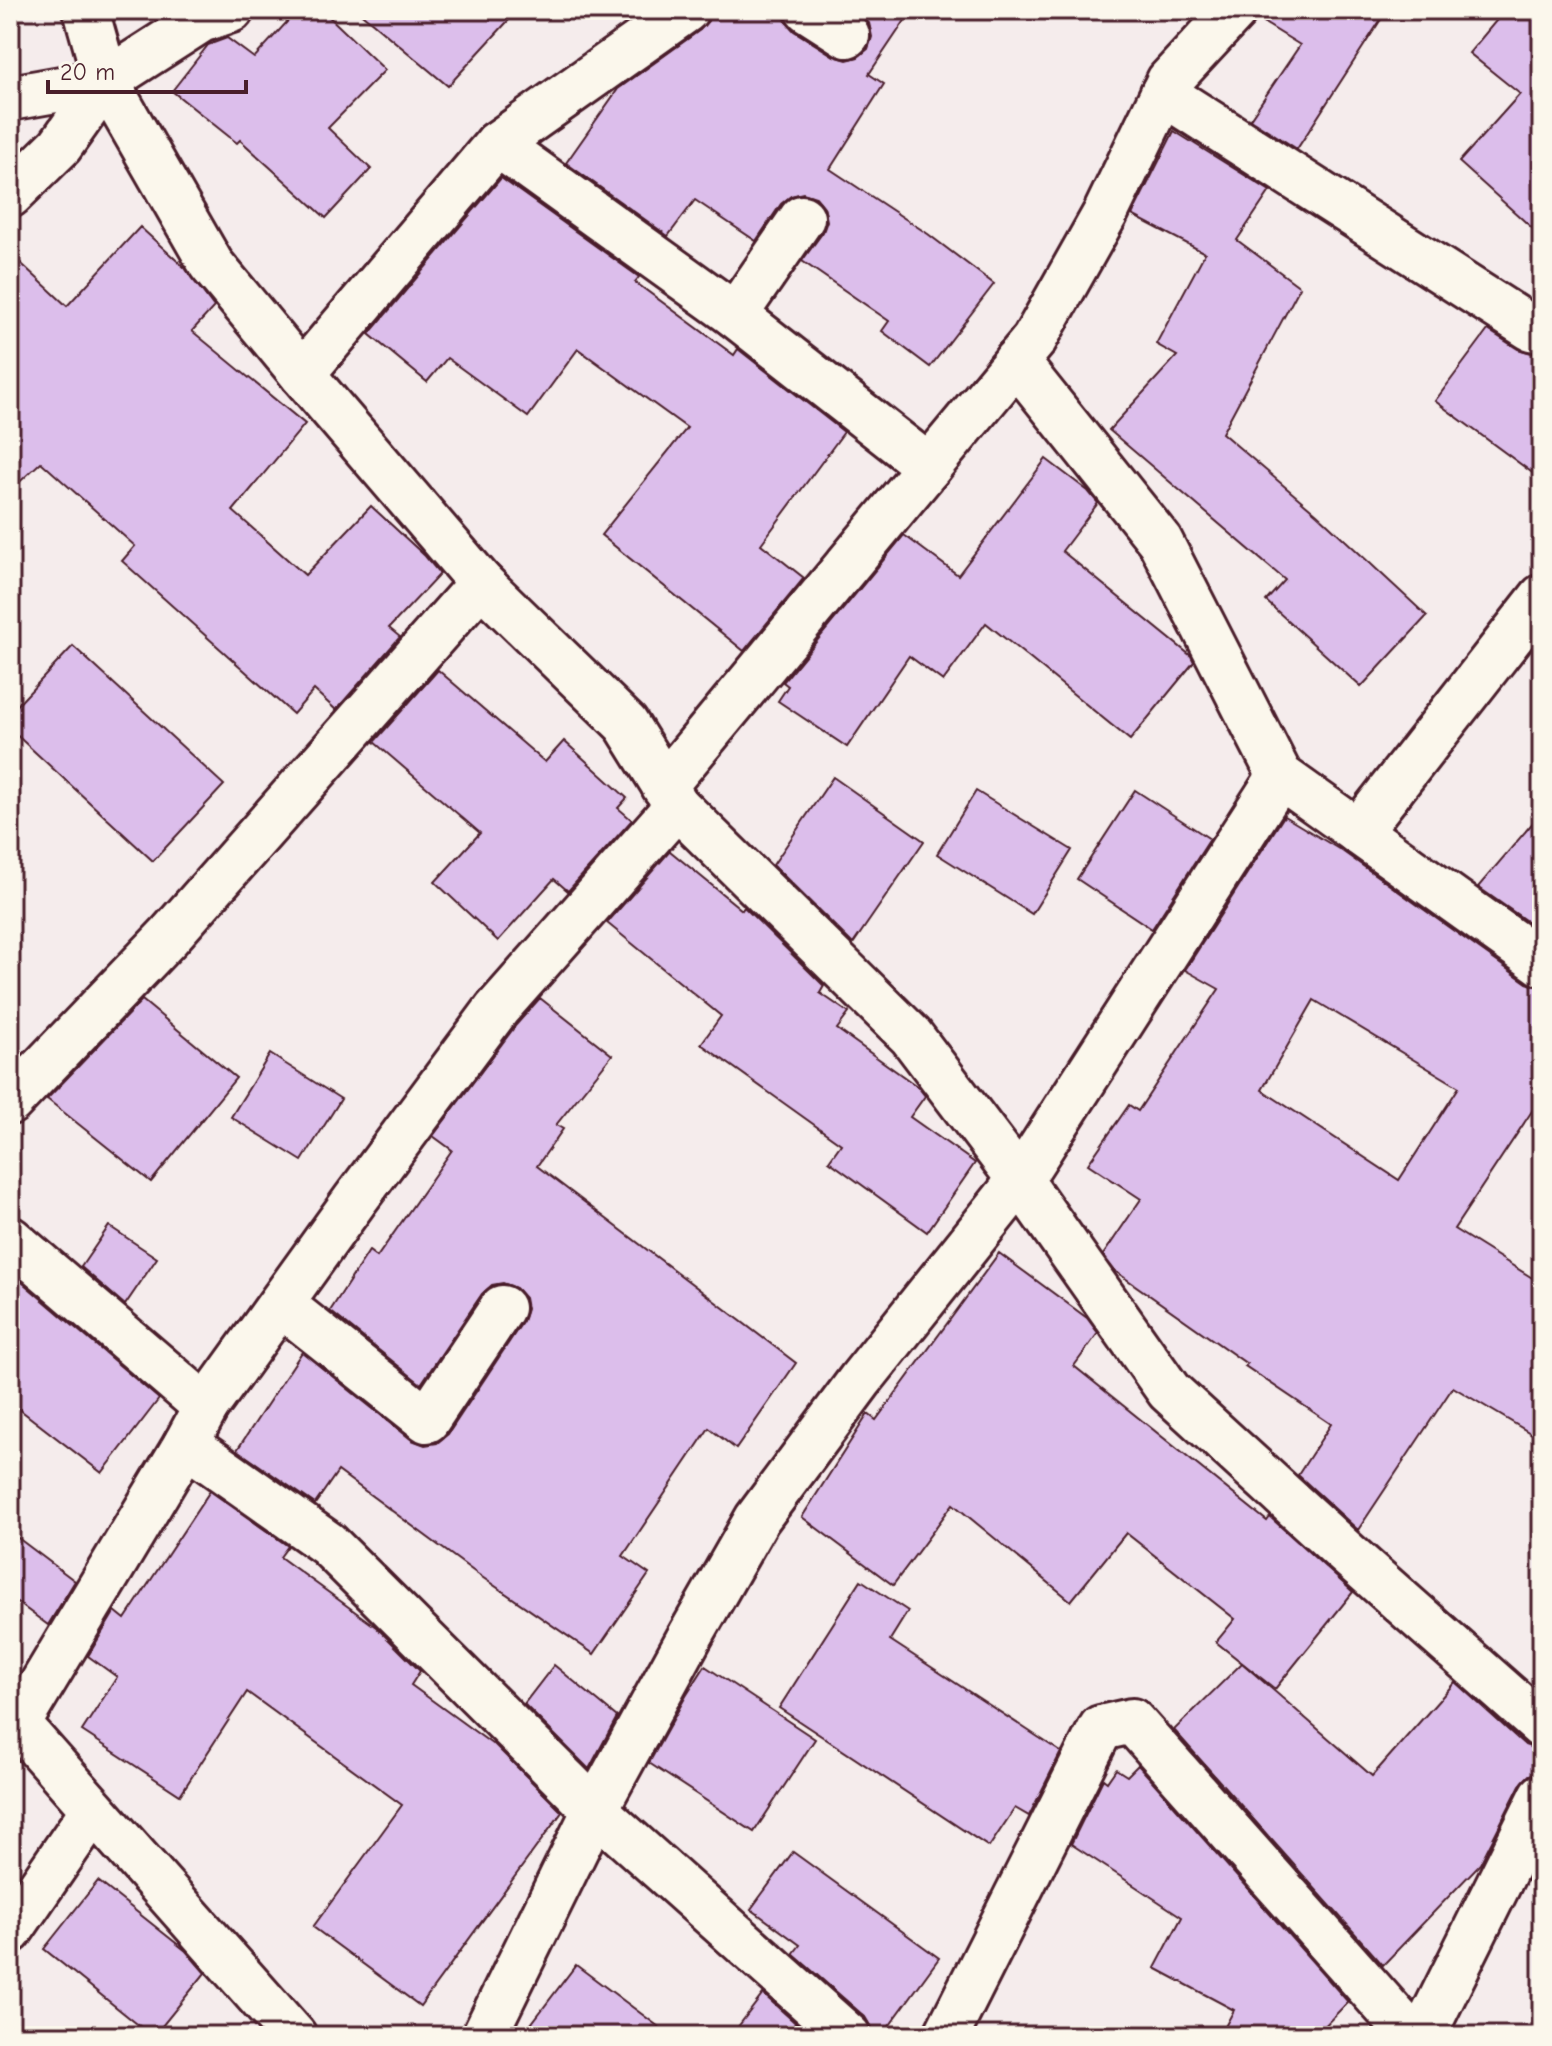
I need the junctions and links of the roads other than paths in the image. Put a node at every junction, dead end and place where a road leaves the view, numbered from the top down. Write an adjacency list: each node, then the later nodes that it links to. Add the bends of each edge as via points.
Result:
1 (86, 10): 7 (street)
2 (231, 10): 7 (street)
3 (686, 10): 10 (street)
4 (808, 10): 6 (street)
5 (1235, 10): 8 (street)
6 (847, 35)
7 (103, 70): 9 (street); 11 (street, via 60,146); 16 (street, via 211,264)
8 (1163, 93): 14 (street, via 1531,328); 15 (street, via 1105,214 1034,340)
9 (10, 98)
10 (497, 144): 13 (street); 16 (street)
11 (10, 195)
12 (802, 218): 13 (street)
13 (735, 315): 17 (street)
14 (1542, 330)
15 (1016, 361): 17 (street); 20 (street, via 1160,541)
16 (302, 374): 18 (street)
17 (929, 467): 21 (street)
18 (481, 583): 21 (street, via 626,724); 24 (street, via 169,936)
19 (1542, 597): 22 (street)
20 (1280, 776): 22 (street); 25 (street)
21 (670, 796): 25 (street, via 911,1036); 27 (street, via 497,1009)
22 (1358, 832): 23 (street)
23 (1542, 963)
24 (10, 1102)
25 (1020, 1180): 31 (street, via 1169,1391); 34 (street, via 757,1519)
26 (10, 1239): 29 (street)
27 (281, 1304): 28 (street, via 427,1420); 29 (street)
28 (502, 1308)
29 (196, 1426): 30 (street); 34 (street, via 328,1544)
30 (14, 1720): 33 (street)
31 (1542, 1726)
32 (1542, 1796): 41 (street)
33 (93, 1810): 35 (street); 36 (street)
34 (595, 1810): 37 (street); 38 (street)
35 (10, 1931)
36 (294, 2036)
37 (484, 2036)
38 (848, 2036)
39 (946, 2036): 40 (street, via 1101,1728 1132,1721)
40 (1412, 2036)
41 (1423, 2036)

